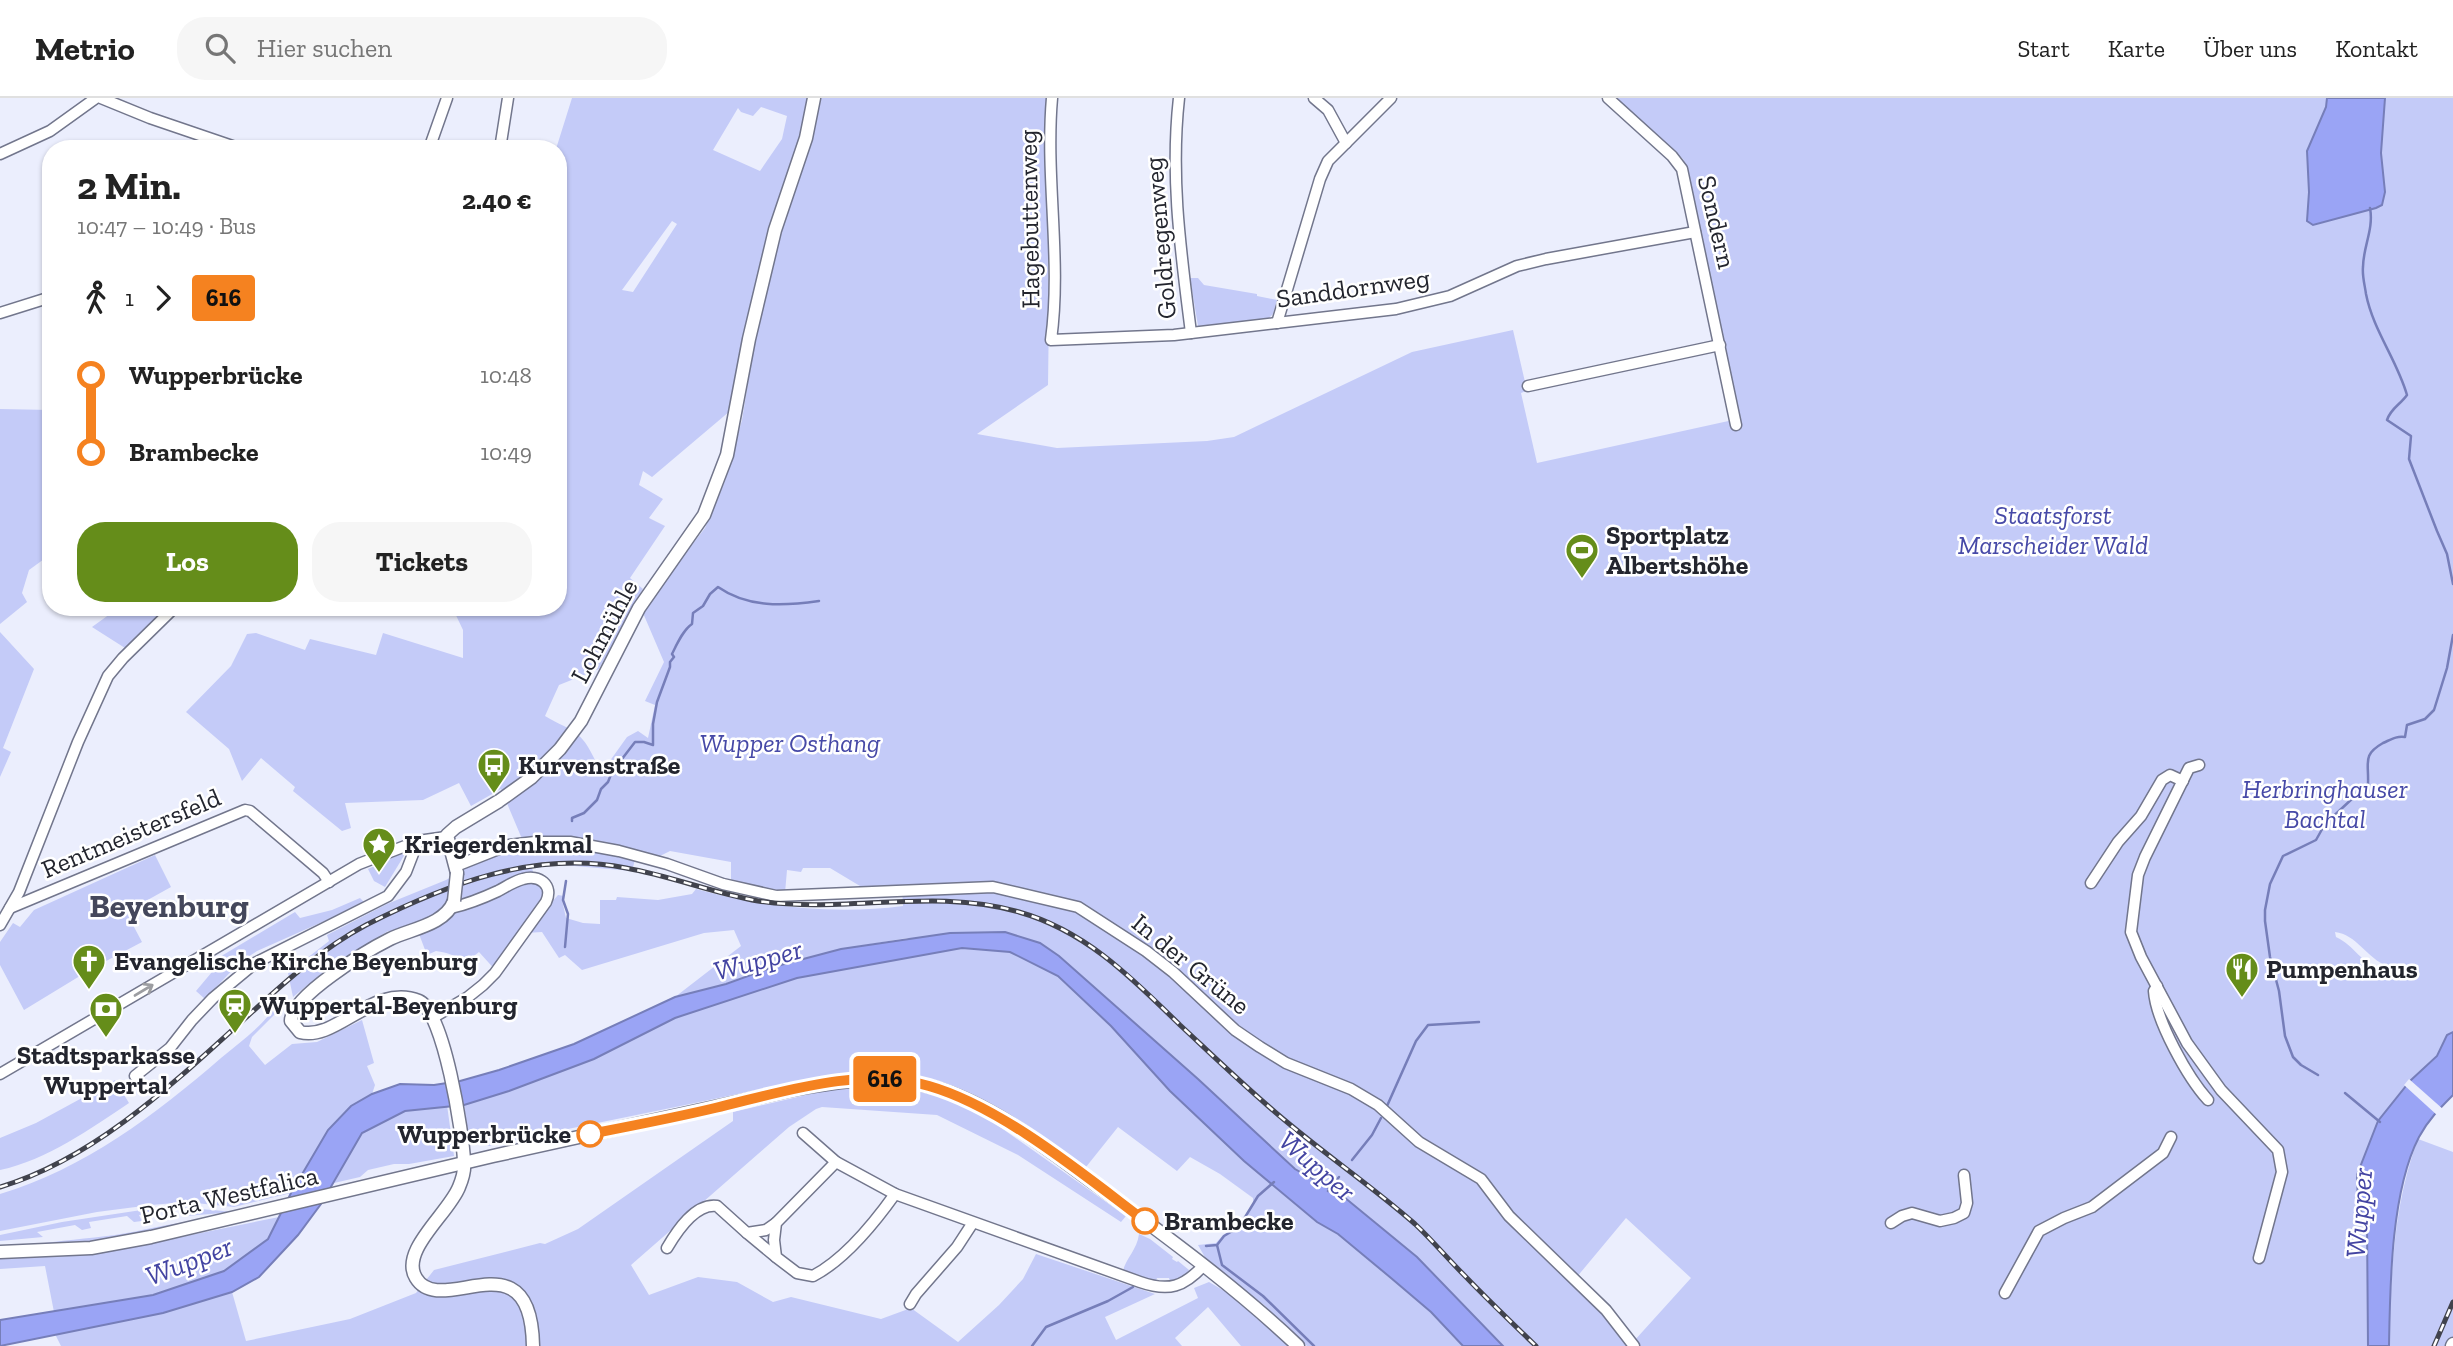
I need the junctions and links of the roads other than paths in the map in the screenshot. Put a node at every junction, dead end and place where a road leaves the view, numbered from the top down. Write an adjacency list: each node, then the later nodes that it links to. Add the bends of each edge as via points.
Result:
1 (99, 98): 10 (street); 14 (street, via 50,131)
2 (447, 98): 11 (street)
3 (508, 98): 12 (street)
4 (814, 98): 27 (main road, Lohmühle, via 806,138 775,230 727,455 704,514 639,608 581,720 560,749)
5 (1052, 98): 20 (street, Hagebuttenweg, via 1049,130 1055,252)
6 (1179, 98): 19 (street, Goldregenweg, via 1174,182)
7 (1314, 98): 13 (street, via 1328,110)
8 (1391, 98): 13 (street)
9 (1608, 98): 15 (street, Sondern, via 1682,169)
10 (215, 140)
11 (432, 140)
12 (501, 140)
13 (1346, 143): 18 (street, via 1328,161 1320,179)
14 (0, 154)
15 (1695, 232): 18 (street, Sanddornweg, via 1546,259 1424,304); 21 (street, Sondern)
16 (42, 300): 17 (street)
17 (0, 313)
18 (1277, 323): 19 (street, Sanddornweg)
19 (1191, 332): 20 (street, Sanddornweg)
20 (1051, 340)
21 (1720, 345): 22 (street); 23 (street, Sondern)
22 (1528, 386)
23 (1737, 425)
24 (166, 616): 33 (street, via 108,676)
25 (2199, 765): 26 (street, via 2189,768)
26 (2183, 781): 31 (street, via 2169,775 2162,780); 35 (street, via 2145,857 2135,898 2131,932)
27 (446, 838): 28 (street); 29 (main road)
28 (418, 841): 30 (street, via 359,864); 38 (street, via 406,872 388,896 255,963 213,998 170,1048)
29 (456, 870): 32 (main road, bridge); 59 (street, In der Grüne, via 509,845 570,842 619,851 776,896 993,887 1078,907 1164,965 1260,1047 1378,1105 1419,1142 1481,1179 1509,1216 1606,1310)
30 (329, 882): 33 (street, Rentmeistersfeld, via 244,810); 37 (street, one-way to 30)
31 (2091, 883)
32 (452, 904): 36 (street, via 468,904 524,878 541,881 550,892 495,973 468,997); 36 (main road, via 437,920 381,944 330,978 297,1005 291,1018 300,1032 314,1033 373,1004 398,999 422,1002)
33 (10, 908): 34 (street)
34 (0, 925)
35 (2157, 986): 39 (street, via 2154,997 2164,1024 2194,1085); 53 (street, via 2221,1090 2278,1150 2282,1172)
36 (434, 1017): 43 (main road, via 446,1055)
37 (0, 1073)
38 (135, 1076)
39 (2208, 1100)
40 (803, 1133): 42 (street)
41 (2171, 1137): 55 (street, via 2163,1153 2092,1208 2039,1231)
42 (836, 1162): 45 (street); 46 (street)
43 (465, 1163): 51 (main road, Porta Westfalica, via 151,1237 91,1248); 54 (main road, Porta Westfalica, via 835,1082 906,1081 951,1093 1020,1131); 57 (main road, via 452,1201 415,1251 415,1276 430,1288 495,1284 511,1289 527,1307)
44 (1964, 1174): 47 (street, via 1964,1213 1940,1221 1912,1213)
45 (895, 1194): 48 (street); 52 (street, via 834,1262 813,1276 797,1273)
46 (776, 1223): 49 (street); 52 (street)
47 (1891, 1223)
48 (972, 1224): 54 (street, via 1162,1288 1182,1284); 56 (street)
49 (747, 1233): 50 (street, via 710,1205 677,1231); 52 (street)
50 (667, 1248)
51 (0, 1252)
52 (776, 1257)
53 (2259, 1258)
54 (1203, 1265): 58 (main road, Porta Westfalica)
55 (2005, 1293)
56 (911, 1304)
57 (533, 1346)
58 (1298, 1346)
59 (1634, 1346)

